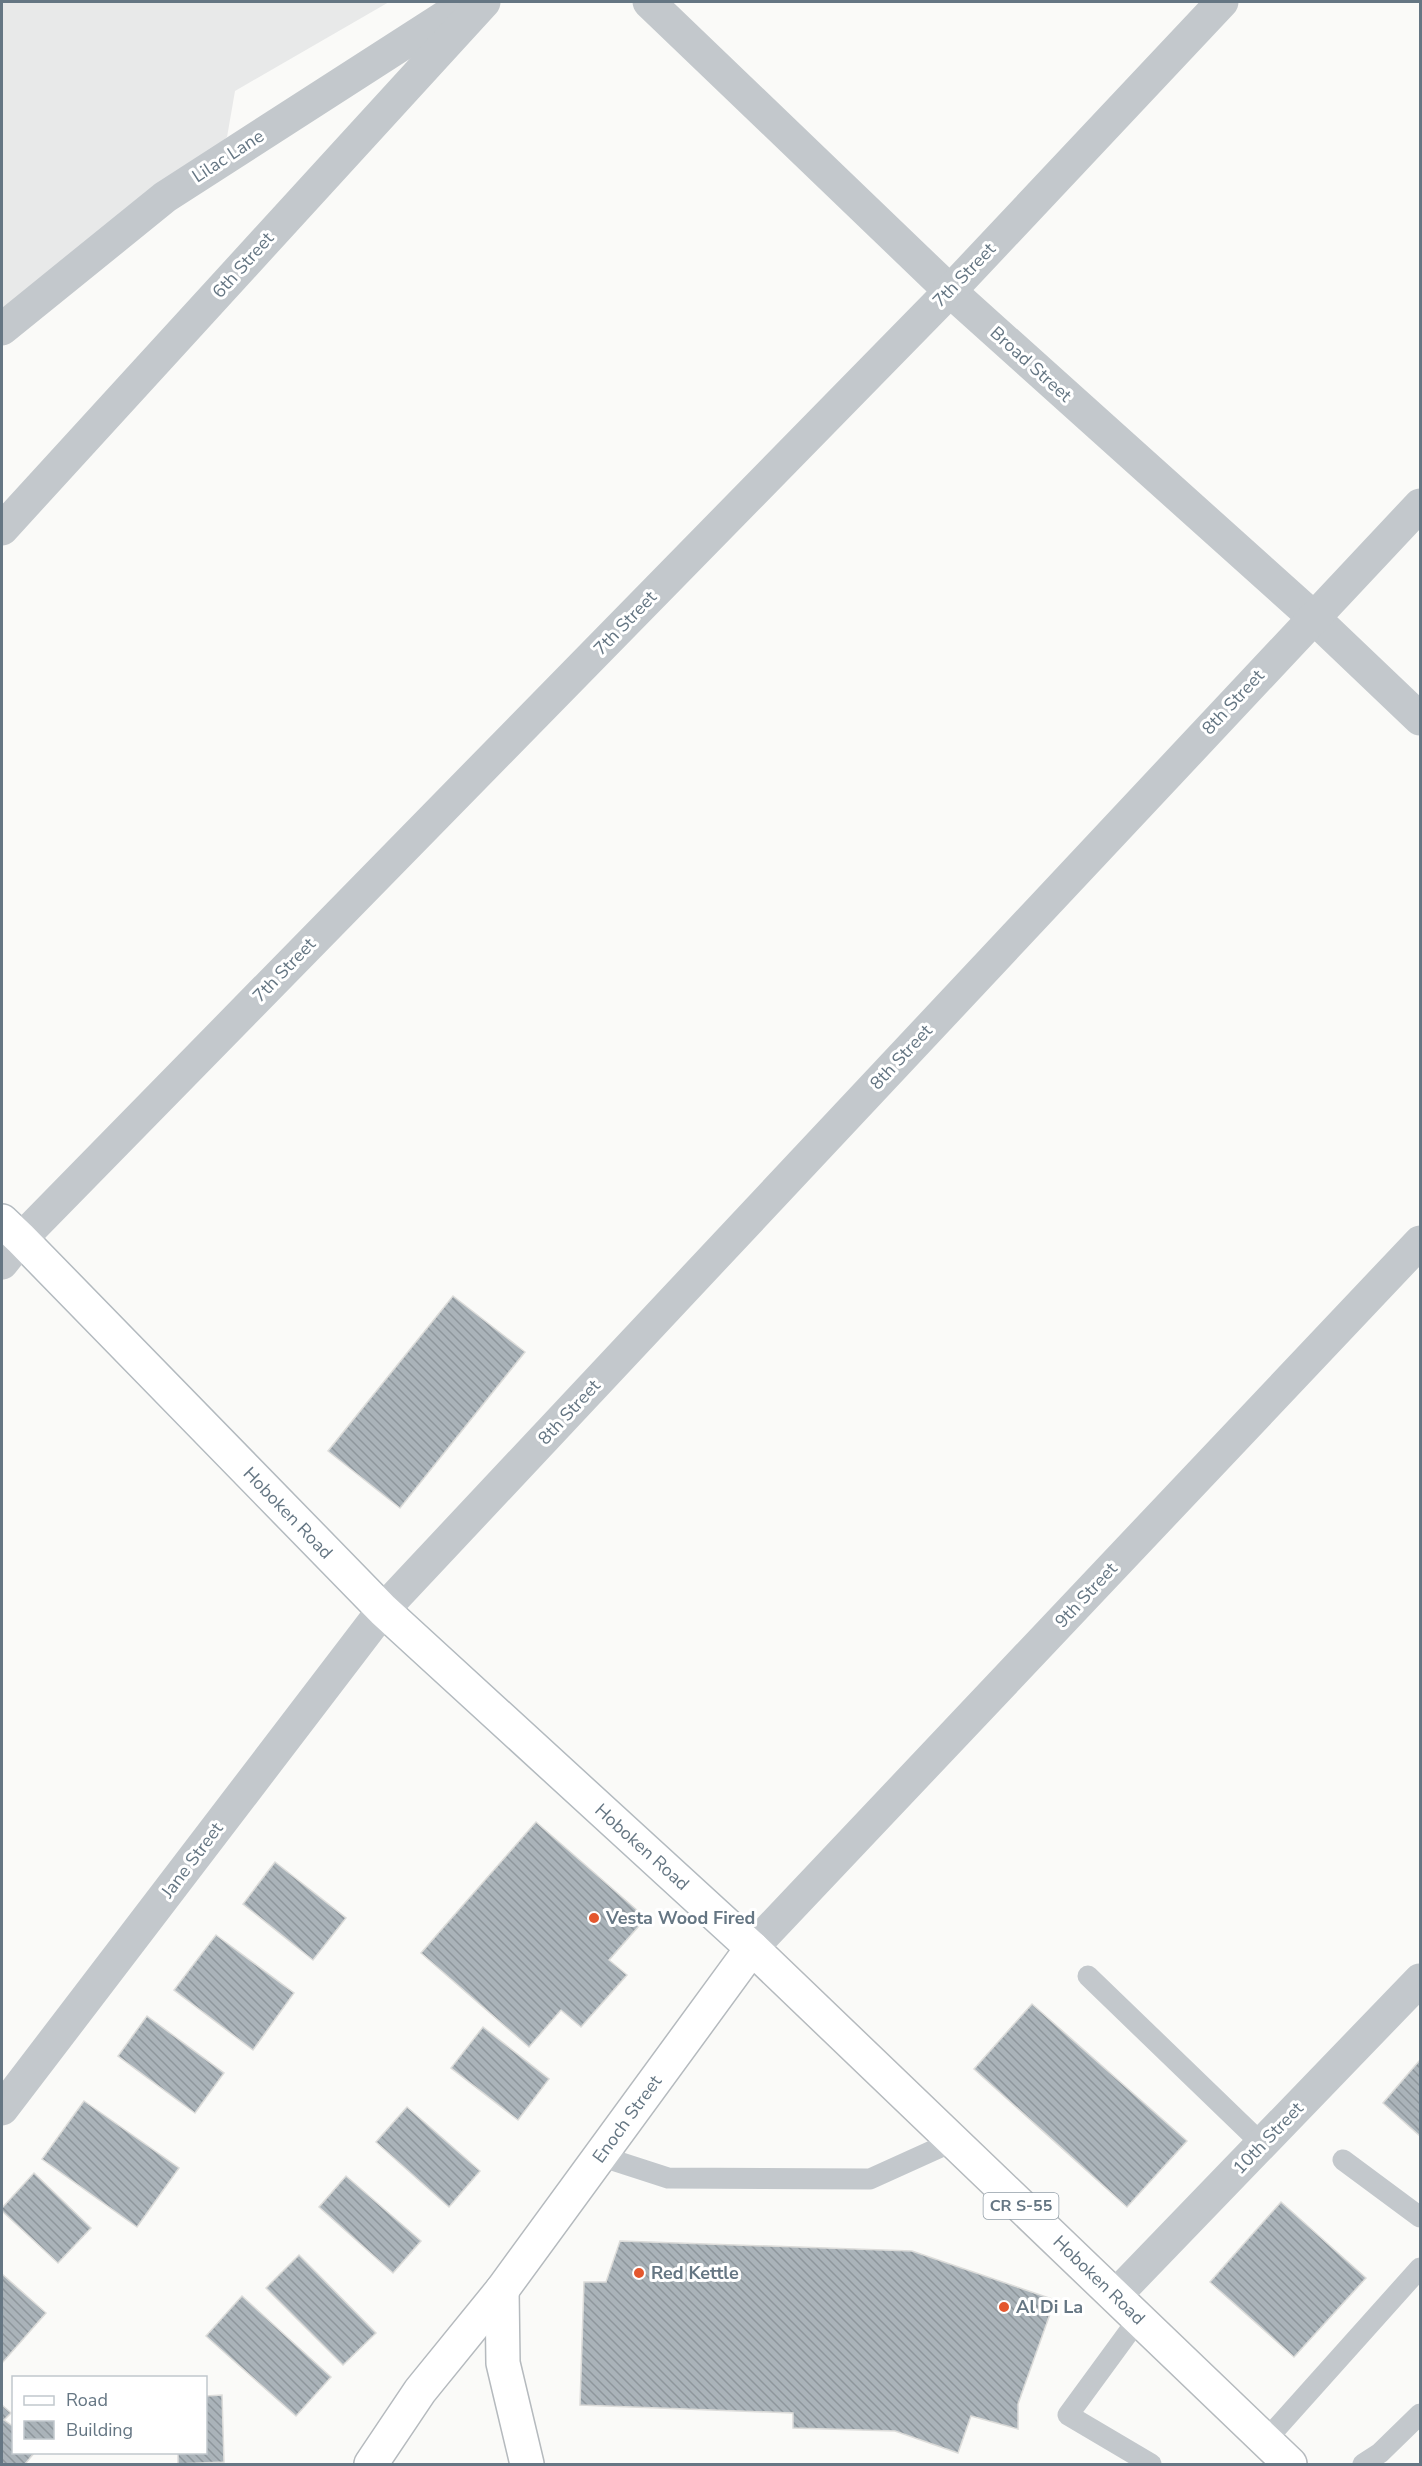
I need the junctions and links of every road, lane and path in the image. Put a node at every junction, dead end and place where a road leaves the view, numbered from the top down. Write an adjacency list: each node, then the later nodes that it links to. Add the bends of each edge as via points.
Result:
1 (468, 2): 6 (street, Lilac Lane, via 165,197)
2 (484, 2): 8 (street, 6th Street)
3 (650, 2): 5 (street, Broad Street)
4 (1222, 2): 5 (street, 7th Street)
5 (950, 291): 9 (street, Broad Street); 11 (street, 7th Street)
6 (2, 329)
7 (1420, 505): 9 (street, 8th Street)
8 (2, 529)
9 (1313, 617): 10 (street, Broad Street); 13 (street, 8th Street)
10 (1420, 719)
11 (8, 1241): 13 (main road, Hoboken Road / CR S-55)
12 (1420, 1242): 14 (street, 9th Street)
13 (383, 1610): 14 (main road, Hoboken Road / CR S-55); 17 (street, Jane Street)
14 (752, 1948): 18 (main road, Hoboken Road / CR S-55); 20 (main road, Enoch Street)
15 (1088, 1976): 19 (lane)
16 (1420, 1980): 19 (street, 10th Street)
17 (2, 2109)
18 (954, 2141): 20 (lane, via 870,2179 668,2178); 25 (main road, Hoboken Road / CR S-55)
19 (1262, 2144): 25 (street, 10th Street)
20 (600, 2156): 24 (main road, Enoch Street)
21 (1343, 2160): 22 (lane)
22 (1420, 2217)
23 (1420, 2268): 28 (lane)
24 (502, 2290): 29 (main road, Enoch Street, via 420,2391); 30 (main road, via 503,2363)
25 (1115, 2296): 26 (main road, Hoboken Road / CR S-55)
26 (1139, 2318): 28 (main road, Hoboken Road / CR S-55); 31 (lane, via 1068,2415)
27 (1420, 2414): 33 (lane)
28 (1265, 2441): 32 (main road, Hoboken Road / CR S-55)
29 (371, 2464)
30 (527, 2464)
31 (1151, 2464)
32 (1290, 2464)
33 (1363, 2464)

